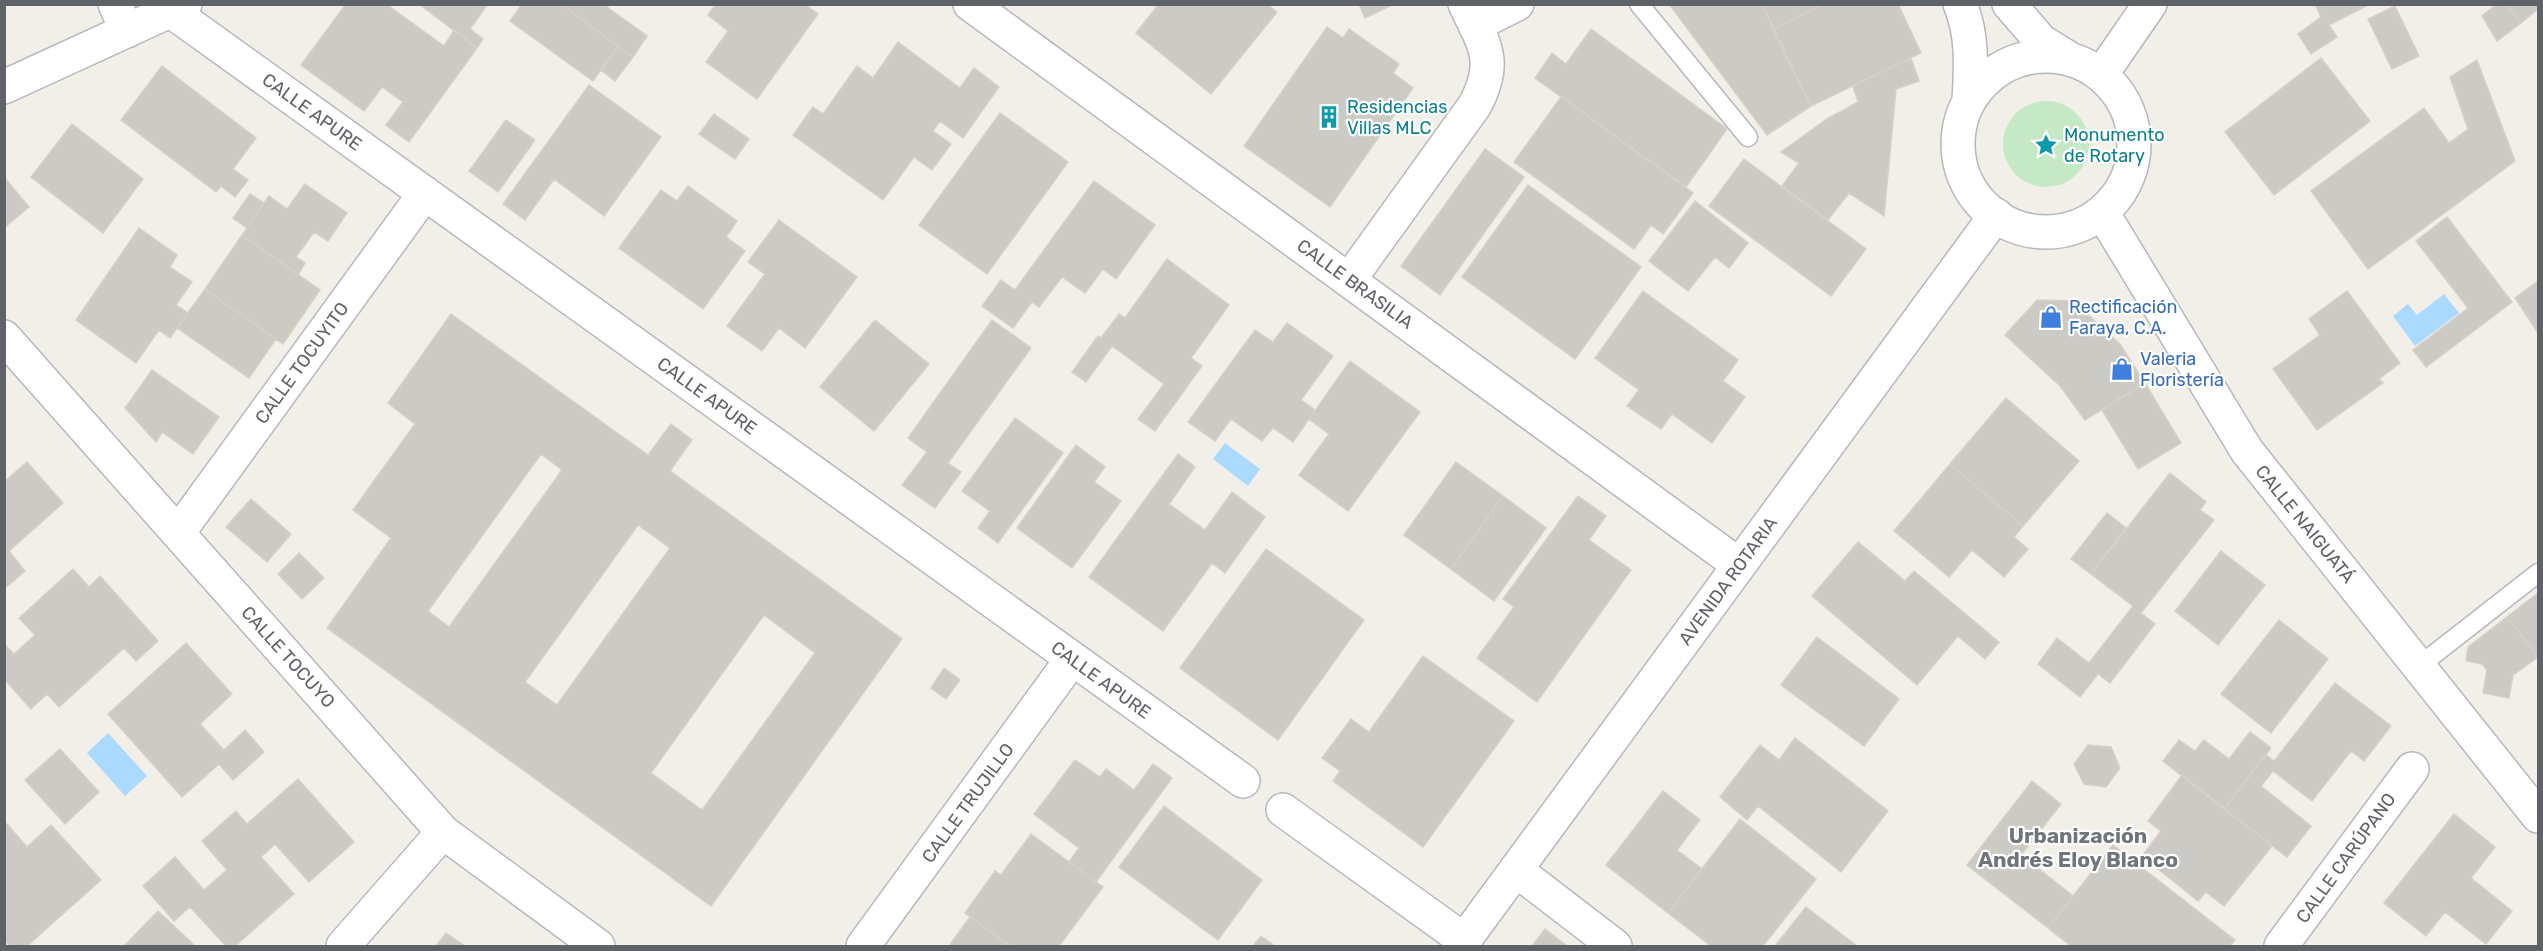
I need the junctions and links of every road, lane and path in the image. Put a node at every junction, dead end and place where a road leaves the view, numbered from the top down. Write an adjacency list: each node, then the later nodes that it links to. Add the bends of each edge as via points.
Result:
1 (970, 4): 18 (street, CALLE BRASILIA)
2 (1517, 4): 8 (street)
3 (1639, 4): 14 (lane)
4 (1960, 4): 13 (street, via 1970,49)
5 (2009, 4): 10 (street, via 2041,41)
6 (2150, 4): 11 (street)
7 (178, 8): 9 (street); 15 (street, CALLE APURE)
8 (1470, 15): 18 (street, via 1489,65 1483,90)
9 (121, 18): 12 (street)
10 (2067, 57): 11 (street); 13 (street, via 2021,58 1982,82)
11 (2101, 75): 16 (street, via 2122,98 2132,119 2135,142 2124,187)
12 (4, 87)
13 (1968, 100): 17 (street, via 1960,122 1961,168 1971,189)
14 (1748, 137)
15 (425, 193): 20 (street, CALLE TOCUYITO); 23 (street, CALLE APURE)
16 (2102, 212): 17 (street, via 2071,229 2048,233 2025,230); 24 (street, CALLE NAIGUATÁ, via 2247,451)
17 (1995, 215): 21 (street, AVENIDA ROTARIA)
18 (1349, 280): 21 (street, CALLE BRASILIA)
19 (4, 337): 20 (street, CALLE TOCUYO)
20 (178, 533): 29 (street, CALLE TOCUYO)
21 (1739, 565): 30 (street, AVENIDA ROTARIA)
22 (2538, 573): 24 (lane)
23 (1072, 659): 26 (street, CALLE APURE); 34 (street, CALLE TRUJILLO)
24 (2419, 666): 28 (street, CALLE NAIGUATÁ)
25 (2412, 769): 36 (street, CALLE CARÚPANO)
26 (1243, 781)
27 (1283, 810): 31 (street)
28 (2538, 816)
29 (443, 832): 32 (street); 33 (street, CALLE TOCUYO)
30 (1516, 870): 31 (street, AVENIDA ROTARIA); 35 (street)
31 (1462, 943)
32 (343, 946)
33 (598, 946)
34 (863, 946)
35 (1615, 946)
36 (2281, 946)

